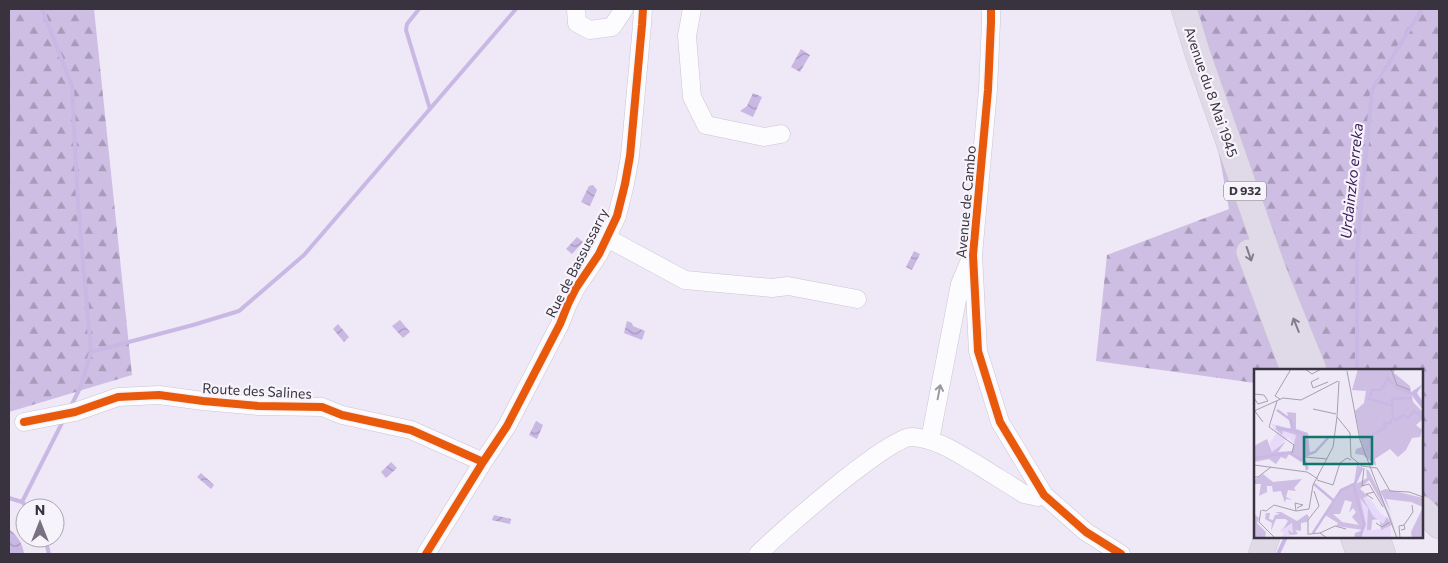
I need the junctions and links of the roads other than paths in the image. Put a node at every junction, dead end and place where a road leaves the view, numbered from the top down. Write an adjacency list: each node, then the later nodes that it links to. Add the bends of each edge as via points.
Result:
1 (576, 9): 2 (street, via 577,23 590,30 612,27)
2 (624, 9)
3 (643, 9): 9 (street, Rue de Bassussarry, via 630,156 617,216)
4 (692, 9): 8 (street, via 687,36 692,97 706,125 764,137)
5 (991, 9): 10 (street, Avenue de Cambo, via 988,90)
6 (1166, 9): 11 (highway, Avenue du 8 Mai 1945 / D 932, one-way to 11)
7 (1184, 9): 15 (highway, Avenue du 8 Mai 1945 / D 932, one-way to 7, via 1275,274)
8 (781, 134)
9 (607, 238): 12 (street, via 685,280 772,288 788,286); 18 (street, Rue de Bassussarry, via 572,296 507,426)
10 (973, 255): 17 (street, Avenue de Cambo, one-way to 10, via 960,284); 19 (street, Avenue de Cambo, via 978,351 1000,422)
11 (1260, 286): 13 (highway); 14 (highway, Avenue du 8 Mai 1945 / D 932)
12 (857, 299)
13 (1278, 369)
14 (1292, 369)
15 (1314, 369)
16 (24, 422): 18 (street, Route des Salines, via 75,412 118,397 159,395 258,406 322,407 342,415 411,430)
17 (930, 440): 19 (street, via 945,445 1024,494); 26 (street, via 910,437 884,450 841,482)
18 (483, 462): 25 (street, Rue de Bassussarry)
19 (1044, 495): 27 (street, Avenue de Cambo, via 1086,532)
20 (1423, 510): 21 (highway)
21 (1439, 526)
22 (1266, 538): 28 (highway)
23 (1353, 538): 29 (highway)
24 (1377, 538): 30 (highway)
25 (426, 554)
26 (758, 554)
27 (1121, 554)
28 (1261, 554)
29 (1360, 554)
30 (1384, 554)

